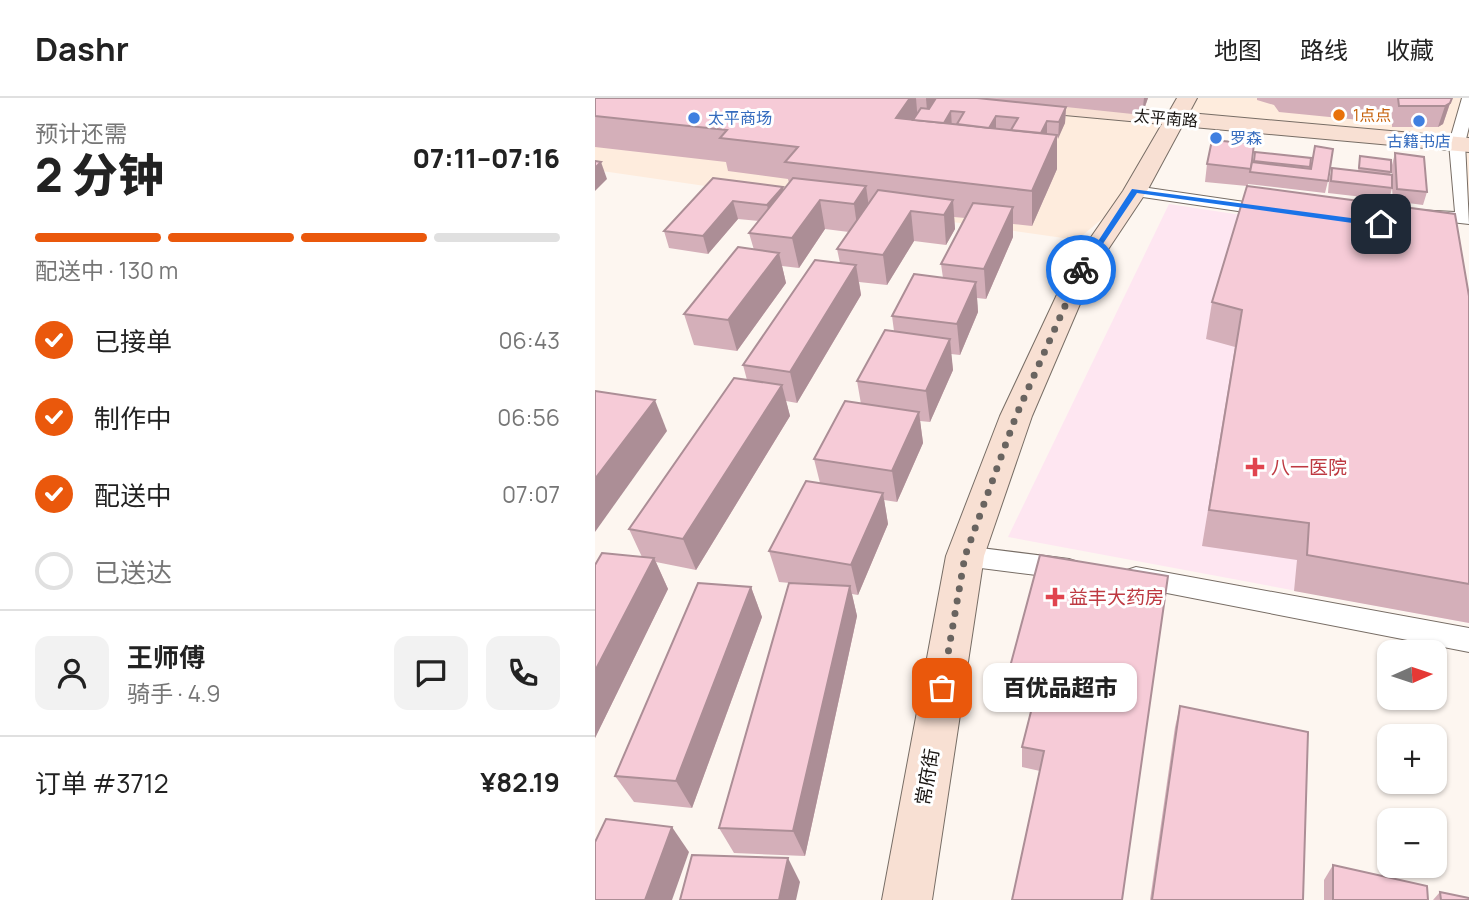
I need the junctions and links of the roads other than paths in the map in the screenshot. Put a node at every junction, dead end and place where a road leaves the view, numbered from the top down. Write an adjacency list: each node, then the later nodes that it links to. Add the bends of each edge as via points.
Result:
1 (946, 98): 3 (main road, 太平南路)
2 (1469, 98): 4 (street)
3 (1183, 108): 4 (main road, 太平南路); 5 (main road, 常府街)
4 (1463, 144): 8 (street)
5 (1135, 191): 6 (street); 9 (main road, 常府街, via 1082,269 1016,416)
6 (1295, 215)
7 (1401, 217): 8 (street, via 1411,213)
8 (1466, 218)
9 (965, 556): 10 (street, via 1103,573); 11 (main road, 常府街)
10 (1469, 640)
11 (907, 900)

